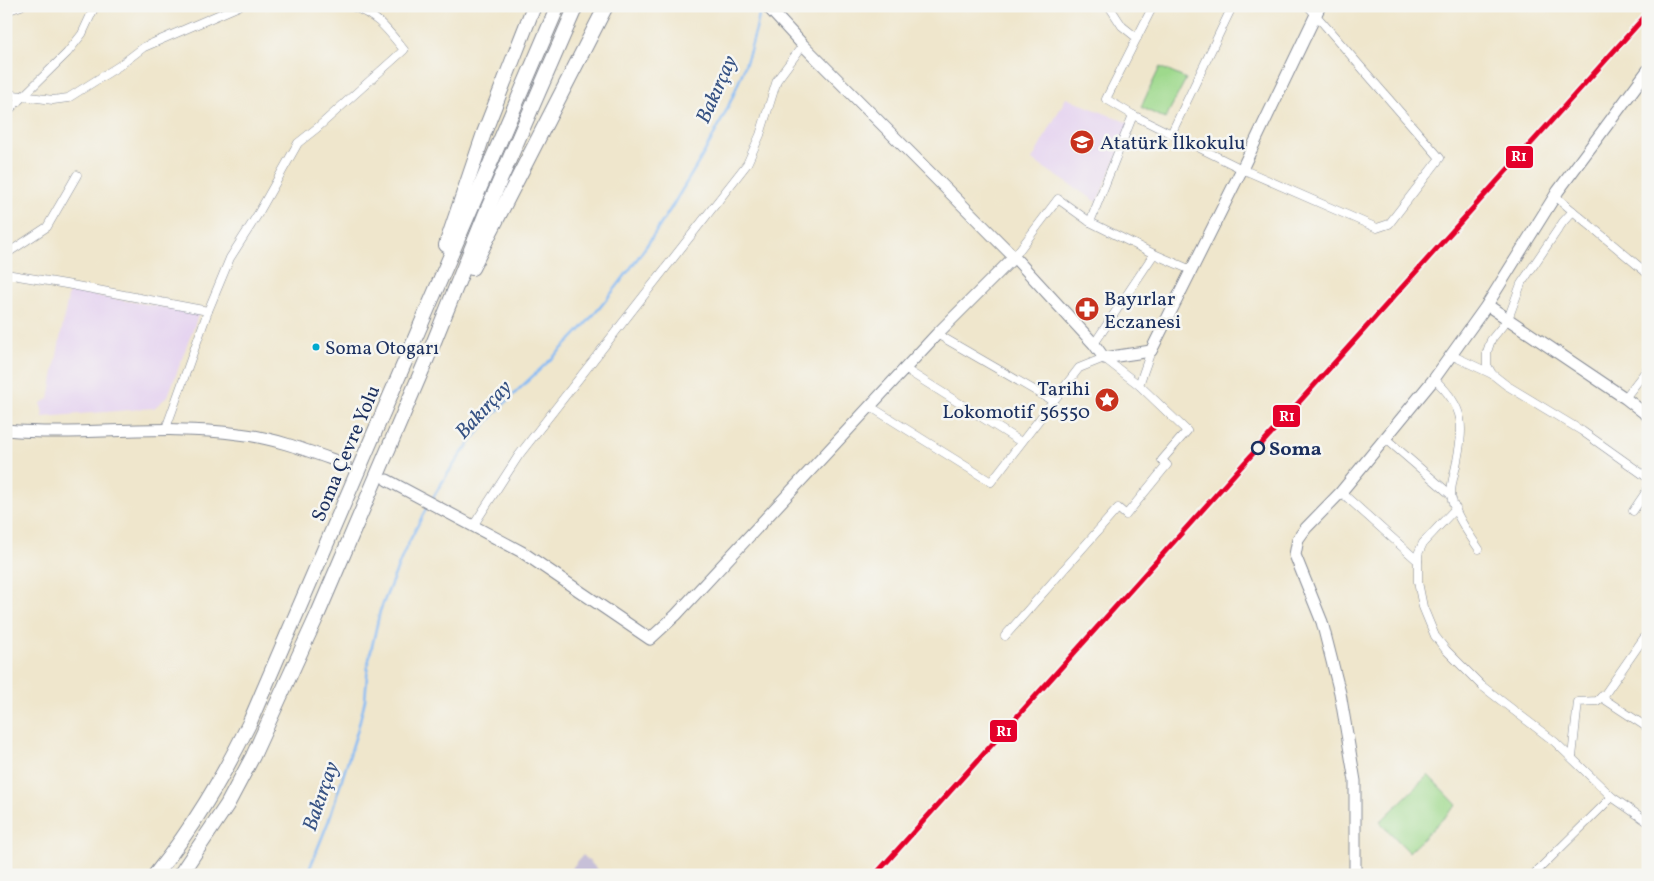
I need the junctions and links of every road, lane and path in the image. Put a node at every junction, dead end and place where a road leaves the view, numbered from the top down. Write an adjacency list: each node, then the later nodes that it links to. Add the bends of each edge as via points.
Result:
1 (20, 6): 14 (street)
2 (95, 6): 19 (street, via 82,34)
3 (238, 6): 19 (street, via 144,47 68,98 53,100)
4 (352, 6): 35 (street, via 369,13 404,50 298,142 230,258)
5 (534, 6): 38 (highway, via 484,133)
6 (558, 6): 38 (highway, Soma Çevre Yolu)
7 (576, 6): 40 (highway, Soma Çevre Yolu)
8 (606, 6): 40 (highway)
9 (767, 6): 16 (main road)
10 (1109, 6): 15 (street, via 1122,26)
11 (1153, 6): 15 (street)
12 (1231, 7): 22 (street)
13 (1314, 9): 23 (main road); 23 (street, via 1440,158 1389,224 1377,228)
14 (6, 11)
15 (1137, 38): 21 (street, via 1106,99)
16 (799, 42): 30 (main road); 65 (street, via 778,80 747,164 519,455)
17 (1648, 70): 25 (main road)
18 (6, 94): 19 (street)
19 (24, 96): 20 (street)
20 (6, 112)
21 (1133, 115): 22 (street); 27 (street)
22 (1172, 132): 23 (street)
23 (1242, 169): 31 (main road)
24 (77, 175): 28 (street, via 48,227)
25 (1555, 196): 26 (street); 34 (main road)
26 (1573, 211): 33 (street); 36 (street, via 1521,284)
27 (1090, 222): 29 (street); 30 (street, via 1058,199)
28 (6, 254)
29 (1154, 254): 31 (street); 39 (street)
30 (1014, 257): 37 (main road); 39 (main road)
31 (1190, 270): 41 (main road)
32 (6, 274): 35 (street)
33 (1648, 274)
34 (1487, 305): 36 (main road); 42 (main road)
35 (208, 311): 54 (street)
36 (1508, 319): 46 (street, via 1491,340 1487,352 1487,365); 49 (main road)
37 (937, 334): 45 (main road); 50 (street)
38 (413, 344): 75 (highway, Soma Çevre Yolu, via 249,724 203,810)
39 (1094, 344): 43 (main road)
40 (431, 349): 76 (highway, Soma Çevre Yolu, via 317,616 253,756 227,805)
41 (1150, 350): 43 (main road); 48 (street)
42 (1451, 355): 46 (street); 47 (main road)
43 (1104, 358): 48 (street); 50 (street, via 1079,368)
44 (1648, 368): 49 (street)
45 (905, 369): 51 (main road); 56 (street)
46 (1492, 374): 58 (street)
47 (1434, 379): 55 (main road); 62 (street, via 1452,398 1462,425)
48 (1139, 386): 68 (street, via 1186,431 1162,460 1167,465 1126,515 1118,508)
49 (1625, 398): 52 (main road)
50 (1053, 401): 56 (street)
51 (871, 407): 56 (street, via 991,482); 65 (main road, via 650,639 522,552)
52 (1648, 416)
53 (6, 430): 54 (main road)
54 (165, 431): 57 (main road, via 246,435)
55 (1385, 438): 61 (main road); 62 (street)
56 (1021, 442)
57 (345, 464)
58 (1648, 478)
59 (387, 480): 65 (main road)
60 (1648, 489): 64 (street)
61 (1341, 492): 67 (street); 77 (main road, via 1306,528 1298,539 1295,555 1322,622 1340,693 1355,781)
62 (1451, 495): 63 (street)
63 (1456, 508): 66 (street, via 1460,520); 67 (street, via 1423,543)
64 (1633, 512)
65 (473, 526)
66 (1479, 548)
67 (1418, 561): 72 (street, via 1423,607 1435,636 1446,650 1482,686)
68 (1005, 636)
69 (1646, 636): 70 (street)
70 (1601, 697): 71 (street); 72 (street, via 1578,702)
71 (1648, 725)
72 (1572, 757): 73 (street)
73 (1612, 797): 74 (street); 78 (street)
74 (1648, 822)
75 (155, 875)
76 (180, 875)
77 (1355, 875)
78 (1533, 875)

